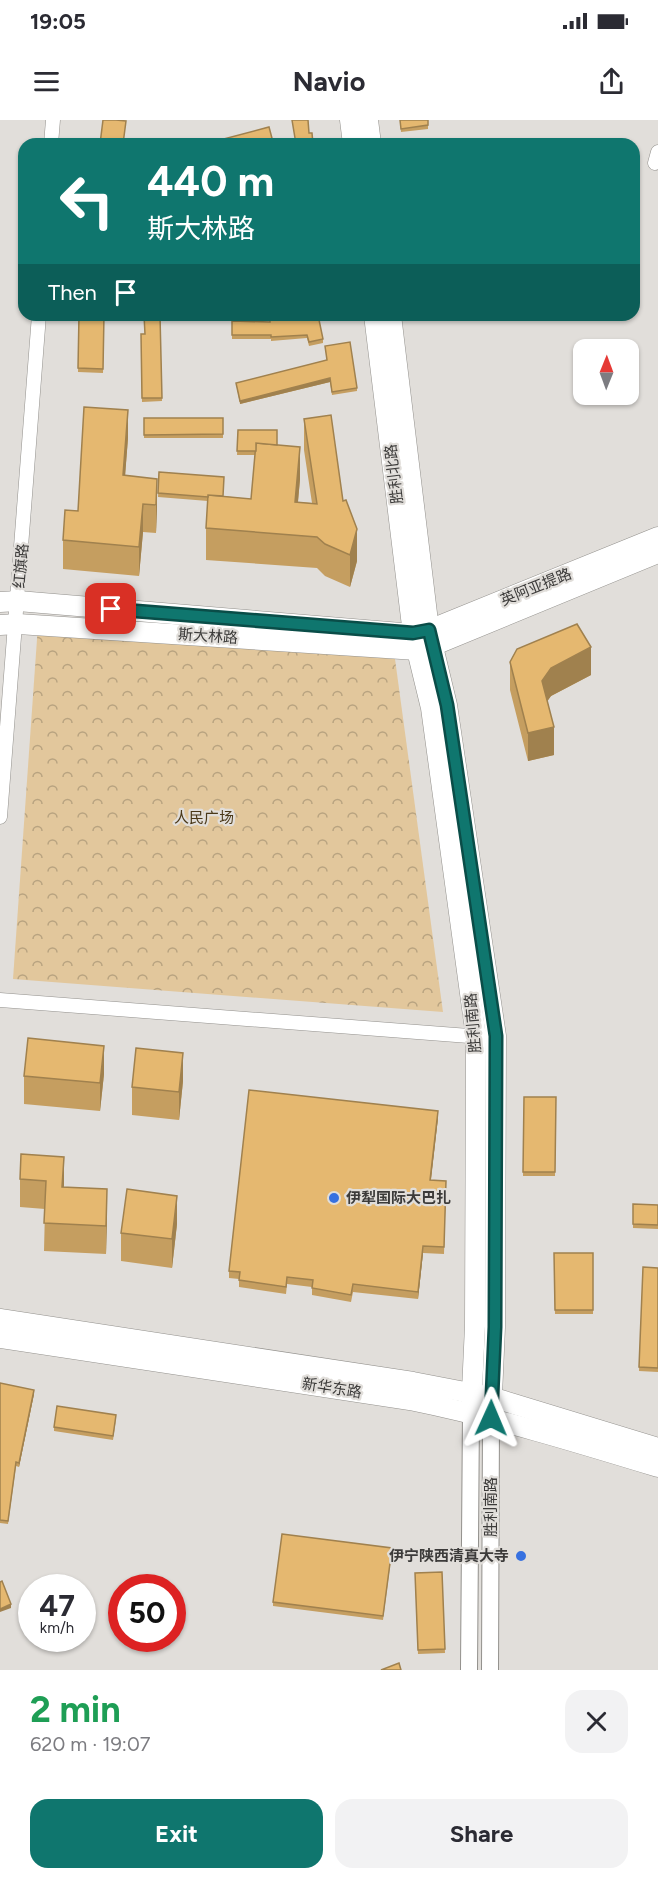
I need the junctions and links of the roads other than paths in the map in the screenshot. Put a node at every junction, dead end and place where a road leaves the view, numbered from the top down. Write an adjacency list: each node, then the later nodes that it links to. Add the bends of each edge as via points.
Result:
1 (53, 120): 4 (street)
2 (350, 120): 5 (main road)
3 (368, 120): 6 (main road)
4 (52, 138)
5 (352, 138)
6 (370, 138)
7 (38, 321): 12 (street, 红旗路)
8 (375, 321): 14 (main road, 胜利北路)
9 (393, 321): 14 (main road, 胜利北路)
10 (658, 537): 14 (main road, 英阿亚提路)
11 (658, 553): 14 (main road, 英阿亚提路)
12 (9, 602): 13 (street, 红旗路); 14 (main road, 斯大林路)
13 (8, 624): 14 (main road, 斯大林路); 15 (street, 红旗路)
14 (423, 640): 17 (main road, 胜利南路, via 447,705); 18 (main road, 胜利南路)
15 (0, 817)
16 (0, 1000): 18 (street)
17 (496, 1036): 18 (street); 21 (main road, 胜利南路, via 495,1327)
18 (476, 1037): 22 (main road, 胜利南路)
19 (0, 1319): 22 (main road, 新华东路, via 413,1382)
20 (0, 1338): 22 (main road, 新华东路, via 410,1400)
21 (491, 1397): 22 (main road, 新华东路); 23 (main road, 胜利南路); 24 (main road, 新华东路)
22 (471, 1403): 23 (main road, 新华东路); 26 (street, 胜利南路)
23 (491, 1418): 25 (main road, 新华东路); 27 (street, 胜利南路)
24 (658, 1448)
25 (658, 1467)
26 (469, 1670)
27 (490, 1670)

